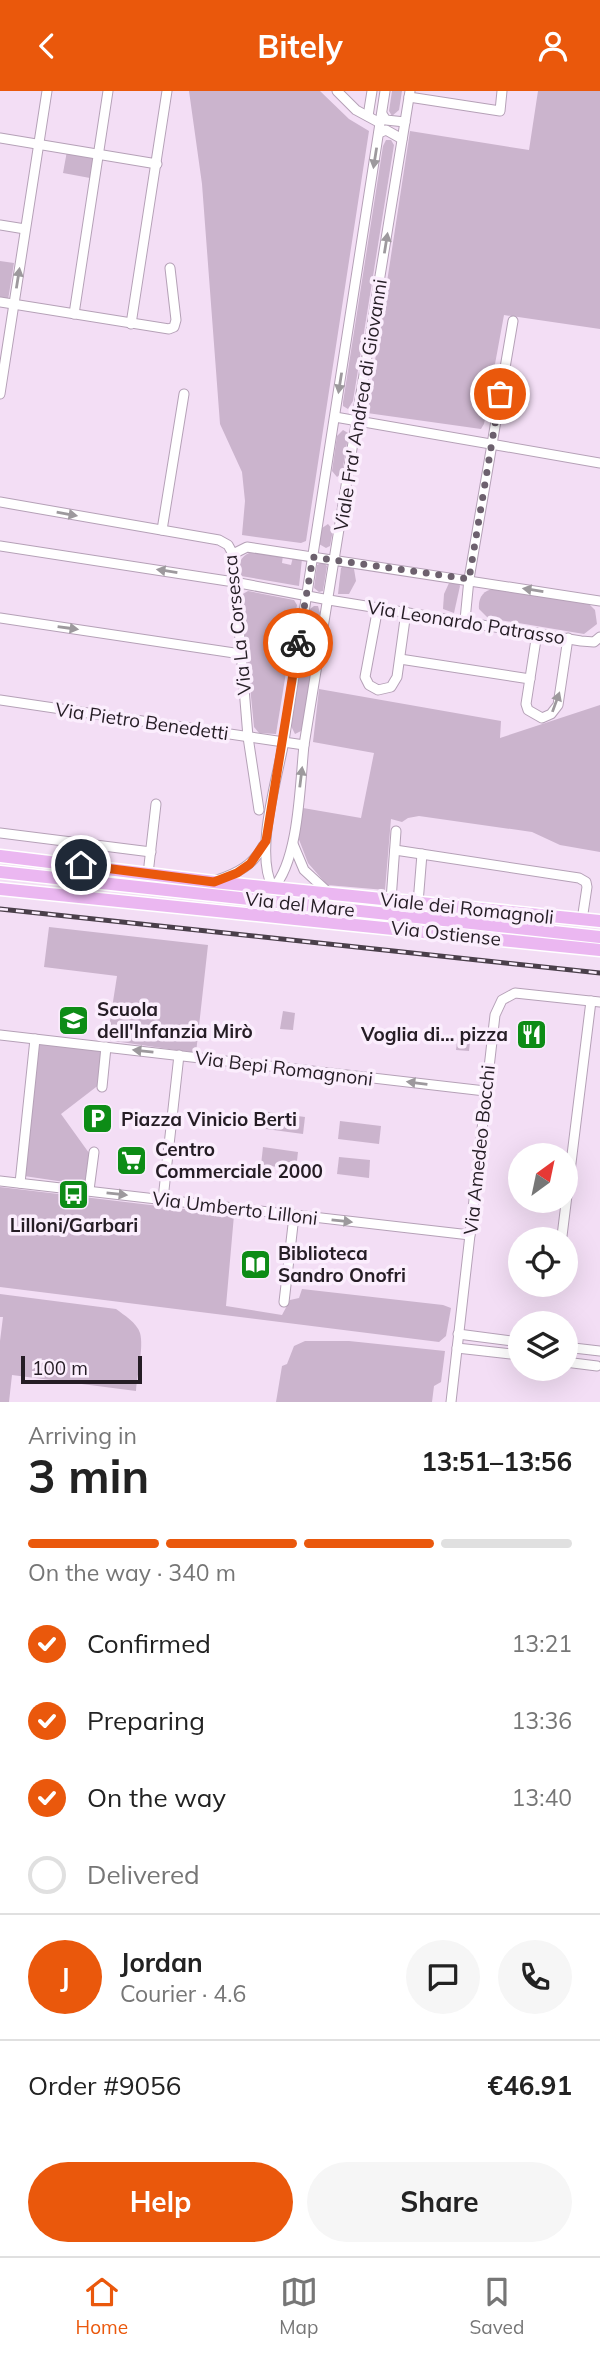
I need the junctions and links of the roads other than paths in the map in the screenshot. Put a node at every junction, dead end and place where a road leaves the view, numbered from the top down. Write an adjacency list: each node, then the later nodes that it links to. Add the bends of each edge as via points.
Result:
1 (47, 91): 14 (street)
2 (108, 91): 15 (street)
3 (167, 91): 16 (street)
4 (337, 91): 9 (street)
5 (372, 91): 9 (street)
6 (385, 91): 11 (street, Viale Fra' Andrea di Giovanni)
7 (502, 91): 8 (street, via 500,111)
8 (409, 94): 10 (street, Viale Fra' Andrea di Giovanni)
9 (368, 116): 11 (street)
10 (405, 122): 11 (street, via 386,120); 13 (street, Viale Fra' Andrea di Giovanni)
11 (380, 124): 13 (street); 27 (street, Viale Fra' Andrea di Giovanni, one-way to 27)
12 (0, 138): 14 (street)
13 (402, 139): 28 (street, Viale Fra' Andrea di Giovanni, one-way to 13)
14 (39, 144): 15 (street); 18 (street)
15 (99, 154): 16 (street); 22 (street)
16 (157, 164): 24 (street)
17 (0, 225): 18 (street)
18 (25, 229): 21 (street, one-way to 18)
19 (170, 268): 24 (street, via 174,327)
20 (0, 302): 21 (street)
21 (14, 304): 22 (street); 25 (street)
22 (74, 314): 24 (street)
23 (513, 321): 29 (street)
24 (131, 324)
25 (0, 394)
26 (184, 394): 32 (street)
27 (335, 417): 28 (street); 35 (street, Viale Fra' Andrea di Giovanni)
28 (357, 422): 29 (street); 36 (street, Viale Fra' Andrea di Giovanni)
29 (492, 443): 30 (street); 37 (street)
30 (600, 463)
31 (0, 502): 32 (street, Via La Corsesca, one-way to 32)
32 (162, 530): 34 (street, Via La Corsesca, via 219,540)
33 (0, 546): 38 (street, Via Leonardo Patrasso, one-way to 33)
34 (233, 554): 35 (street, via 247,547); 38 (street, Via La Corsesca)
35 (313, 557): 36 (street); 39 (street, Viale Fra' Andrea di Giovanni)
36 (335, 561): 37 (street); 40 (street, Viale Fra' Andrea di Giovanni)
37 (469, 579): 41 (street, one-way to 37); 45 (street)
38 (234, 582): 39 (street, Via Leonardo Patrasso); 49 (street, Via La Corsesca)
39 (305, 596): 40 (street, Via Leonardo Patrasso); 54 (street, Viale Fra' Andrea di Giovanni)
40 (329, 600): 42 (street, Via Leonardo Patrasso); 55 (street, Viale Fra' Andrea di Giovanni)
41 (600, 601)
42 (378, 607): 43 (street, Via Leonardo Patrasso); 50 (street, via 365,677 369,685 378,690 391,687)
43 (406, 612): 45 (street, Via Leonardo Patrasso); 50 (street)
44 (0, 618): 49 (street, one-way to 49)
45 (465, 620): 46 (street, Via Leonardo Patrasso)
46 (537, 633): 48 (street, Via Leonardo Patrasso); 51 (street)
47 (600, 637): 48 (street, Via Leonardo Patrasso, via 594,642)
48 (568, 638): 51 (street, one-way to 48, via 528,710 547,717 558,705)
49 (241, 654): 53 (street, Via La Corsesca)
50 (400, 659): 51 (street)
51 (530, 679)
52 (0, 700): 53 (street, Via Pietro Benedetti)
53 (248, 737): 54 (street, Via Pietro Benedetti); 57 (street, Via La Corsesca)
54 (284, 741): 55 (street, Via Pietro Benedetti); 60 (street, Viale Fra' Andrea di Giovanni)
55 (304, 745): 61 (street, Viale Fra' Andrea di Giovanni, one-way to 55)
56 (156, 804): 63 (street)
57 (259, 810)
58 (396, 831): 62 (street)
59 (0, 833): 63 (street)
60 (266, 841): 68 (street, Viale Fra' Andrea di Giovanni, via 250,864); 69 (street, Viale Fra' Andrea di Giovanni, via 265,867)
61 (293, 844): 69 (street, Viale Fra' Andrea di Giovanni); 71 (street, via 306,873)
62 (395, 850): 64 (street); 72 (street)
63 (151, 852): 67 (street)
64 (422, 854): 73 (street); 74 (street, via 582,879 587,887)
65 (0, 856): 67 (main road, Viale dei Romagnoli)
66 (0, 872): 76 (main road, Via del Mare)
67 (148, 874): 68 (main road, Viale dei Romagnoli)
68 (214, 882): 69 (main road, Viale dei Romagnoli)
69 (273, 888): 71 (main road, Viale dei Romagnoli)
70 (0, 889): 77 (main road, Via Ostiense)
71 (331, 894): 72 (main road, Viale dei Romagnoli)
72 (391, 900): 73 (main road, Viale dei Romagnoli)
73 (418, 903): 74 (main road, Viale dei Romagnoli)
74 (582, 920): 75 (main road, Viale dei Romagnoli)
75 (600, 921)
76 (600, 937)
77 (600, 950)
78 (596, 1002): 84 (street, Via Amedeo Bocchi, via 518,993 505,997 495,1015); 91 (street, via 589,1021)
79 (0, 1035): 80 (street, Via Bepi Romagnoni)
80 (35, 1039): 81 (street, Via Bepi Romagnoni); 87 (street)
81 (106, 1047): 82 (street, Via Bepi Romagnoni, one-way to 81); 83 (street)
82 (178, 1055): 84 (street, Via Bepi Romagnoni, one-way to 82); 89 (street)
83 (102, 1087)
84 (485, 1091): 92 (street, Via Amedeo Bocchi)
85 (94, 1152): 88 (street)
86 (0, 1181): 87 (street, Via Umberto Lilloni)
87 (20, 1183): 88 (street, Via Umberto Lilloni)
88 (89, 1190): 89 (street, Via Umberto Lilloni, one-way to 89)
89 (163, 1199): 90 (street, Via Umberto Lilloni)
90 (294, 1216): 92 (street, Via Umberto Lilloni, one-way to 92); 93 (street)
91 (563, 1227)
92 (470, 1235): 94 (street, Via Amedeo Bocchi)
93 (284, 1302)
94 (458, 1334): 95 (street); 96 (street, Via Amedeo Bocchi)
95 (508, 1340)
96 (457, 1348): 99 (street); 102 (street, Via Amedeo Bocchi)
97 (578, 1348): 98 (street)
98 (600, 1351): 101 (street)
99 (508, 1354)
100 (578, 1364): 101 (street)
101 (599, 1370)
102 (451, 1402)

